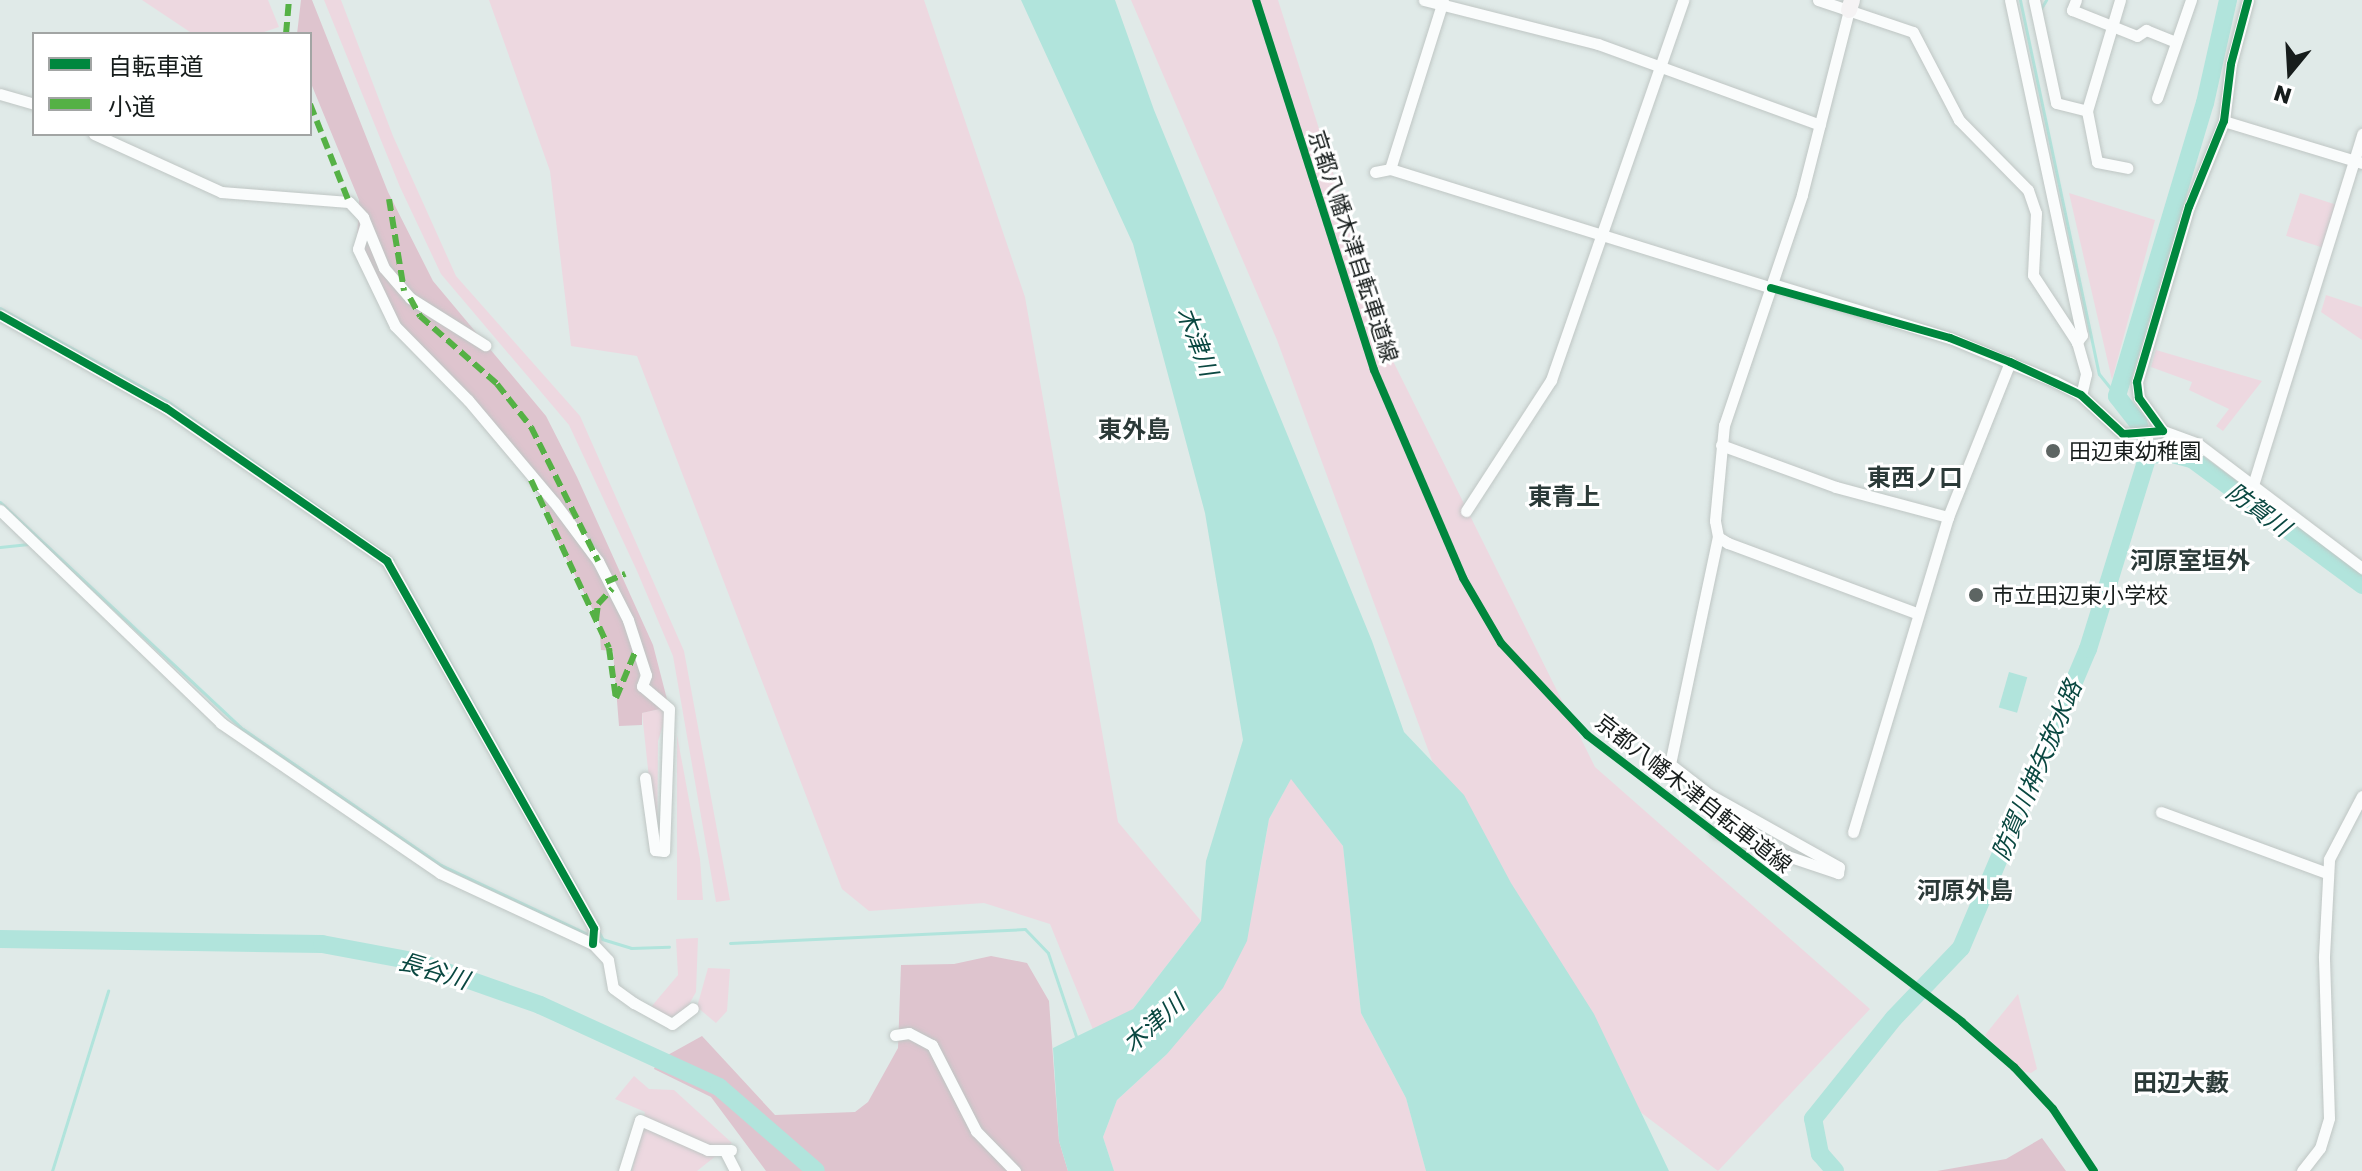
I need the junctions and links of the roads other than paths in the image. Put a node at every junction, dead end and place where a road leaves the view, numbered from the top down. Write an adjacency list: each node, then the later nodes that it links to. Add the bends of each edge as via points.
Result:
1 (1424, 0): 10 (street)
2 (1683, 0): 14 (street)
3 (1818, 0): 11 (street)
4 (2010, 0): 16 (street)
5 (2034, 0): 19 (street)
6 (2076, 0): 12 (street, via 2072,10)
7 (2120, 0): 12 (street)
8 (2191, 0): 13 (street)
9 (2248, 0): 21 (street, via 2231,64)
10 (1443, 2): 14 (street, via 1598,44); 27 (street)
11 (1851, 5): 22 (street); 33 (street, via 1913,32 1959,120 2028,190 2036,213 2033,275)
12 (2112, 25): 13 (street, via 2137,36 2146,30); 20 (street)
13 (2176, 42): 17 (street)
14 (1660, 70): 22 (street); 30 (street)
15 (0, 94): 18 (street)
16 (2031, 97): 19 (street); 33 (street, via 2082,335)
17 (2157, 98)
18 (32, 103)
19 (2056, 103): 20 (street)
20 (2087, 111): 26 (street, via 2097,162)
21 (2224, 121): 25 (street); 37 (street, via 2189,207 2137,382 2139,398)
22 (1820, 125): 31 (street)
23 (2362, 134): 25 (street)
24 (98, 136): 29 (street, via 221,192 349,202)
25 (2358, 162): 39 (street)
26 (2127, 168)
27 (1390, 169): 28 (street); 30 (street)
28 (1375, 172)
29 (365, 226): 34 (street, via 384,268 410,298); 46 (street, via 358,249 395,326 468,400 554,502 598,561 628,620 646,675 642,686 669,709 664,851 655,850)
30 (1602, 236): 31 (street); 41 (street, via 1551,380)
31 (1772, 286): 35 (street, via 1950,338); 38 (street)
32 (0, 315): 52 (street, via 166,408 387,561 594,929)
33 (2077, 342): 36 (street, via 2086,374)
34 (485, 345)
35 (2010, 362): 36 (street); 42 (street)
36 (2081, 395): 37 (street, via 2115,428 2129,434)
37 (2158, 432): 39 (street, via 2181,434)
38 (1721, 445): 42 (street, via 1836,487); 43 (street)
39 (2253, 485): 44 (street)
40 (0, 510): 52 (street, via 221,723 440,873)
41 (1466, 511)
42 (1948, 517): 45 (street)
43 (1718, 537): 45 (street, via 1798,572); 49 (street, via 1670,764 1710,795 1839,867 1838,873)
44 (2362, 568)
45 (1916, 613): 50 (street)
46 (645, 778)
47 (2361, 802): 51 (street, via 2337,839)
48 (2161, 812): 51 (street)
49 (1716, 832)
50 (1853, 832)
51 (2327, 873): 58 (street, via 2329,1118 2320,1148)
52 (593, 944): 53 (street, via 608,960 613,988 634,1003 672,1024)
53 (693, 1008)
54 (895, 1035): 57 (street, via 909,1033 932,1045 976,1131)
55 (624, 1171): 56 (street, via 640,1120 728,1151)
56 (735, 1171)
57 (1015, 1171)
58 (2302, 1171)

